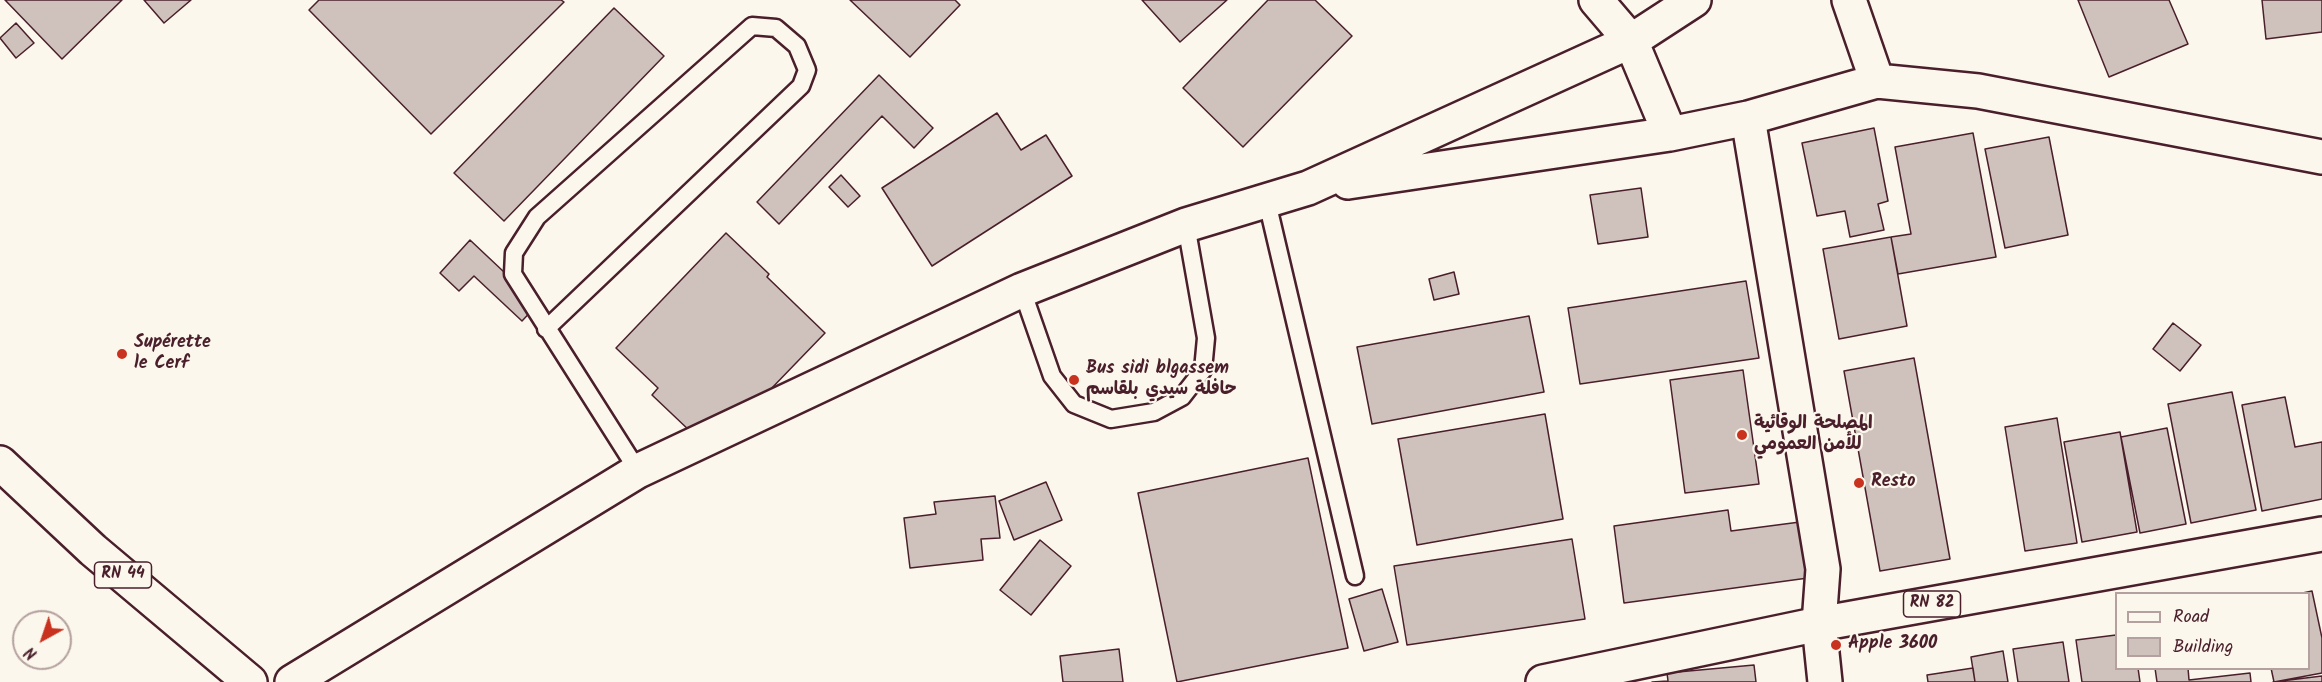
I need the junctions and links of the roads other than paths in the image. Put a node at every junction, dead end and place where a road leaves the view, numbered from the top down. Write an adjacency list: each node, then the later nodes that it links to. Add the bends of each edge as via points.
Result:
1 (1596, 0): 4 (street)
2 (1695, 0): 4 (street)
3 (1849, 0): 5 (street)
4 (1632, 41): 7 (street); 9 (street)
5 (1877, 81): 6 (street); 8 (street, via 1978,91)
6 (1748, 118): 7 (street); 18 (street, via 1823,569)
7 (1670, 134): 9 (street)
8 (2322, 157)
9 (1308, 188): 10 (street)
10 (1267, 202): 11 (street); 17 (lane)
11 (1186, 225): 12 (street); 12 (lane, via 1206,338 1203,369 1182,398 1154,412 1111,419 1074,404 1052,376)
12 (1022, 290): 15 (street)
13 (546, 330): 13 (lane, via 513,274 514,253 537,218 752,26 776,28 797,46 807,70 801,86); 15 (lane)
14 (0, 463): 19 (street, RN 44, via 93,550)
15 (638, 471): 20 (street)
16 (2322, 534): 18 (street, RN 82)
17 (1355, 576)
18 (1819, 624): 21 (street, RN 82); 22 (street)
19 (250, 682)
20 (292, 682)
21 (1543, 682)
22 (1824, 682)

